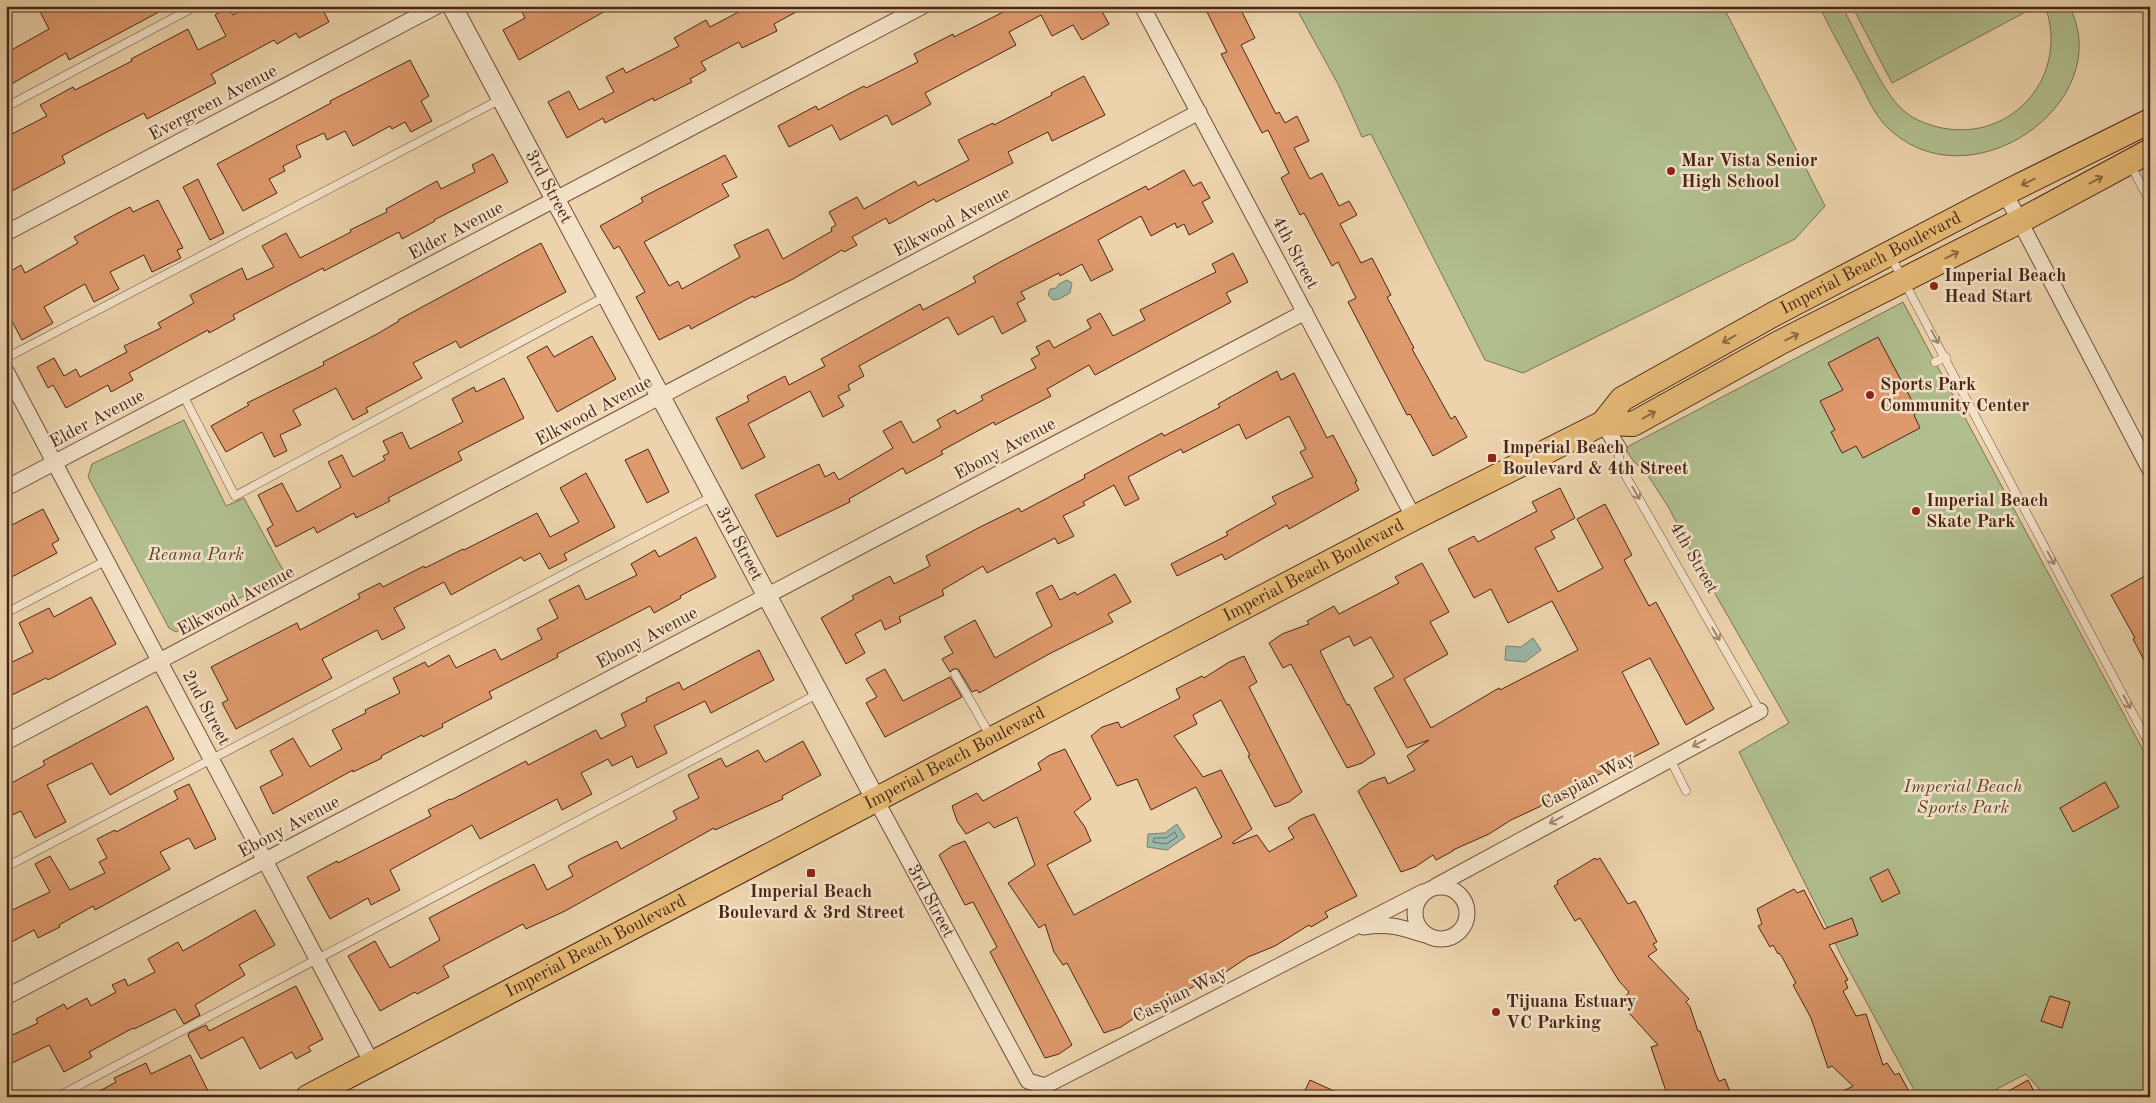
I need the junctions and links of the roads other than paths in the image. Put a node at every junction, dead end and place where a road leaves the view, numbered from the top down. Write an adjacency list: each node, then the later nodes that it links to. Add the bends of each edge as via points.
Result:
1 (196, 6): 7 (lane)
2 (437, 6): 16 (street, Evergreen Avenue)
3 (452, 6): 6 (street, 3rd Street)
4 (923, 6): 13 (street, Elder Avenue)
5 (1142, 6): 8 (street, 4th Street)
6 (502, 99): 13 (street, 3rd Street); 22 (lane)
7 (6, 107)
8 (1199, 112): 20 (street, 4th Street); 26 (street, Elkwood Avenue)
9 (2150, 121): 12 (main road, Imperial Beach Boulevard, one-way to 12)
10 (2150, 151): 11 (main road, Imperial Beach Boulevard)
11 (2129, 162): 14 (lane); 15 (main road, Imperial Beach Boulevard, one-way to 11)
12 (2005, 193): 15 (street); 17 (main road, Imperial Beach Boulevard)
13 (555, 200): 19 (street, 3rd Street); 25 (street, Elder Avenue)
14 (2150, 202)
15 (2020, 221): 18 (main road, Imperial Beach Boulevard, one-way to 15); 30 (street)
16 (6, 233)
17 (1890, 254): 18 (lane); 27 (main road, Imperial Beach Boulevard, one-way to 27, via 1622,399)
18 (1904, 280): 21 (lane, one-way to 21); 27 (main road, Imperial Beach Boulevard, one-way to 18, via 1634,424 1779,343)
19 (606, 296): 25 (lane, via 235,496); 26 (street, 3rd Street)
20 (1305, 312): 33 (street, 4th Street); 35 (street, Ebony Avenue)
21 (1946, 357): 23 (lane); 43 (lane, one-way to 43)
22 (6, 358)
23 (1935, 362)
24 (6, 371): 29 (street, 2nd Street)
25 (184, 395): 29 (street, Elder Avenue)
26 (660, 397): 32 (street, 3rd Street); 37 (street, Elkwood Avenue)
27 (1603, 422): 28 (street, 4th Street); 33 (main road, Imperial Beach Boulevard)
28 (1619, 449): 40 (lane, 4th Street, one-way to 40, via 1619,464)
29 (55, 462): 31 (street, Elder Avenue); 34 (street, 2nd Street)
30 (2150, 470)
31 (6, 488)
32 (713, 496): 35 (street, 3rd Street); 44 (lane)
33 (1414, 518): 41 (main road, Imperial Beach Boulevard)
34 (107, 560): 36 (lane); 37 (street, 2nd Street)
35 (766, 596): 39 (street, 3rd Street); 48 (street, Ebony Avenue)
36 (6, 613)
37 (161, 662): 42 (street, Elkwood Avenue); 44 (street, 2nd Street)
38 (955, 674): 41 (lane)
39 (819, 693): 47 (street, 3rd Street); 53 (lane)
40 (1760, 711): 45 (street, Caspian Way, one-way to 45)
41 (992, 739): 47 (main road, Imperial Beach Boulevard)
42 (6, 742)
43 (2150, 746)
44 (212, 758): 48 (street, 2nd Street); 49 (lane)
45 (1670, 759): 46 (lane); 50 (street, Caspian Way, one-way to 50)
46 (1686, 791)
47 (876, 800): 55 (main road, Imperial Beach Boulevard); 56 (street, 3rd Street)
48 (265, 860): 53 (street, 2nd Street); 54 (street, Ebony Avenue)
49 (6, 867)
50 (1429, 889): 51 (street, Caspian Way); 52 (street, via 1415,907 1414,916 1416,924); 52 (street, Caspian Way, via 1448,887 1456,892 1463,898 1467,915 1460,931 1452,936 1444,939)
51 (1349, 929): 52 (street, Caspian Way, via 1382,924); 56 (street, Caspian Way, via 1045,1086)
52 (1428, 936)
53 (317, 959): 55 (street, 2nd Street); 57 (lane)
54 (6, 997)
55 (372, 1062): 58 (main road, Imperial Beach Boulevard)
56 (1028, 1080)
57 (57, 1097)
58 (308, 1097)

